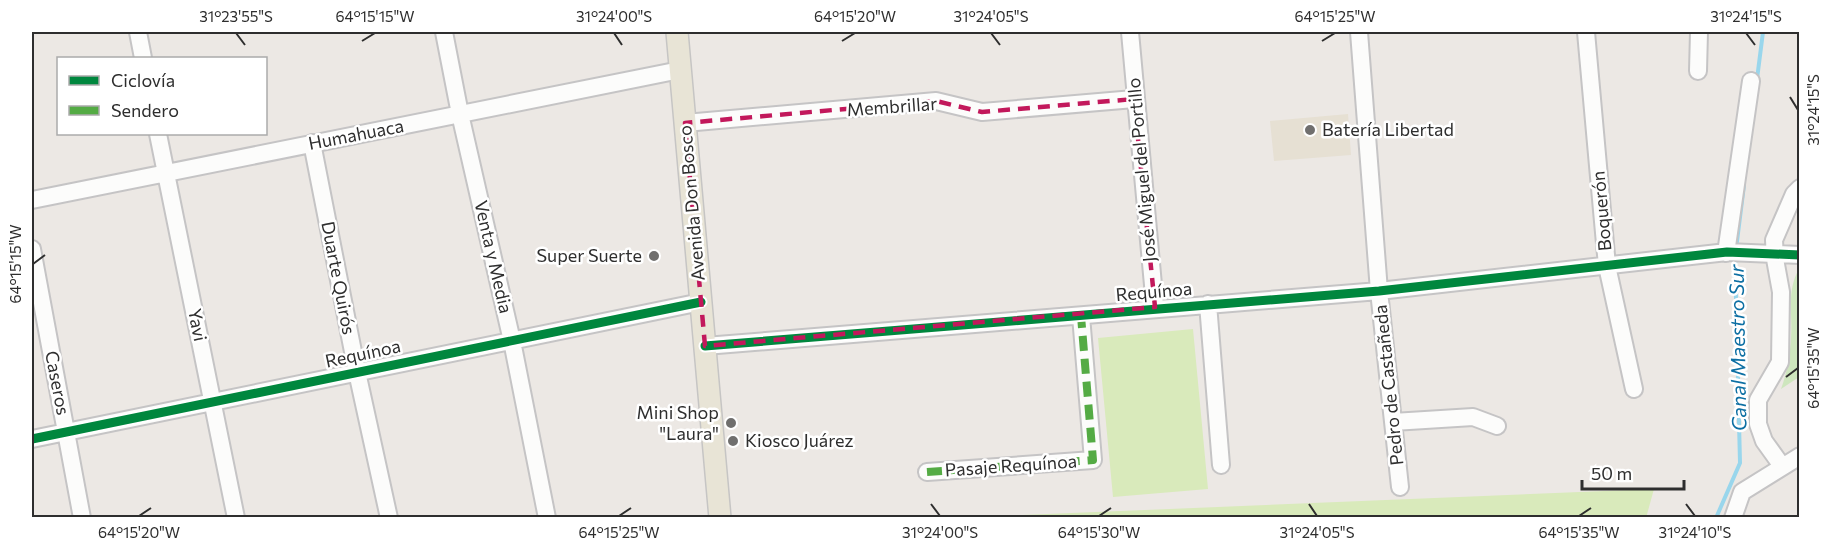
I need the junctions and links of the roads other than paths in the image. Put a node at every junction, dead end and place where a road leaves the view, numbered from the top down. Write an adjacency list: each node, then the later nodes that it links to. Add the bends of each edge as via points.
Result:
1 (138, 32): 8 (street)
2 (444, 32): 13 (street, Venta y Media)
3 (677, 32): 9 (main road, Avenida Don Bosco)
4 (1130, 32): 12 (street, José Miguel del Portillo)
5 (1359, 32): 25 (street, Pedro de Castañeda)
6 (1586, 32): 24 (street, Boquerón)
7 (1699, 32): 10 (street)
8 (143, 57)
9 (680, 70): 13 (street, Humahuaca); 14 (main road, Avenida Don Bosco)
10 (1698, 71)
11 (1751, 81): 21 (street)
12 (1134, 99): 14 (street, Membrillar, via 982,112 936,101); 28 (street, José Miguel del Portillo)
13 (460, 114): 16 (street, Humahuaca); 30 (street, Venta y Media)
14 (685, 123): 26 (main road, Avenida Don Bosco)
15 (158, 135): 17 (street, Yavi)
16 (312, 143): 17 (street, Humahuaca); 32 (street, Duarte Quirós)
17 (166, 172): 19 (street, Humahuaca); 34 (street, Yavi)
18 (1800, 188): 22 (street, via 1774,240)
19 (32, 200)
20 (32, 249): 37 (street, Caseros)
21 (1732, 253): 22 (street, Requínoa); 24 (street, Requínoa)
22 (1775, 254): 23 (street, Requínoa); 41 (street, via 1781,292 1780,362 1758,400 1758,424 1764,441)
23 (1800, 255)
24 (1607, 266): 25 (street, Requínoa); 33 (street, Boquerón)
25 (1380, 291): 27 (street, Requínoa); 35 (street, Pedro de Castañeda)
26 (701, 302): 30 (street, Requínoa); 31 (main road, Avenida Don Bosco)
27 (1208, 304): 28 (street, Requínoa); 40 (street)
28 (1155, 307): 29 (street, Requínoa)
29 (1081, 316): 31 (street, Requínoa); 42 (street, Pasaje Requínoa, via 1093,460)
30 (512, 341): 32 (street, Requínoa); 47 (street, Venta y Media)
31 (705, 346): 48 (main road, Avenida Don Bosco)
32 (357, 372): 34 (street, Requínoa); 46 (street, Duarte Quirós)
33 (1634, 389)
34 (213, 403): 37 (street, Requínoa); 45 (street, Yavi)
35 (1393, 422): 36 (street, via 1473,417); 43 (street, Pedro de Castañeda)
36 (1497, 426)
37 (66, 432): 38 (street, Requínoa); 44 (street, Caseros)
38 (32, 438)
39 (1800, 456): 41 (street)
40 (1221, 465)
41 (1782, 466): 49 (street, via 1742,492)
42 (927, 472)
43 (1400, 487)
44 (82, 518)
45 (236, 518)
46 (389, 518)
47 (547, 518)
48 (720, 518)
49 (1733, 518)

